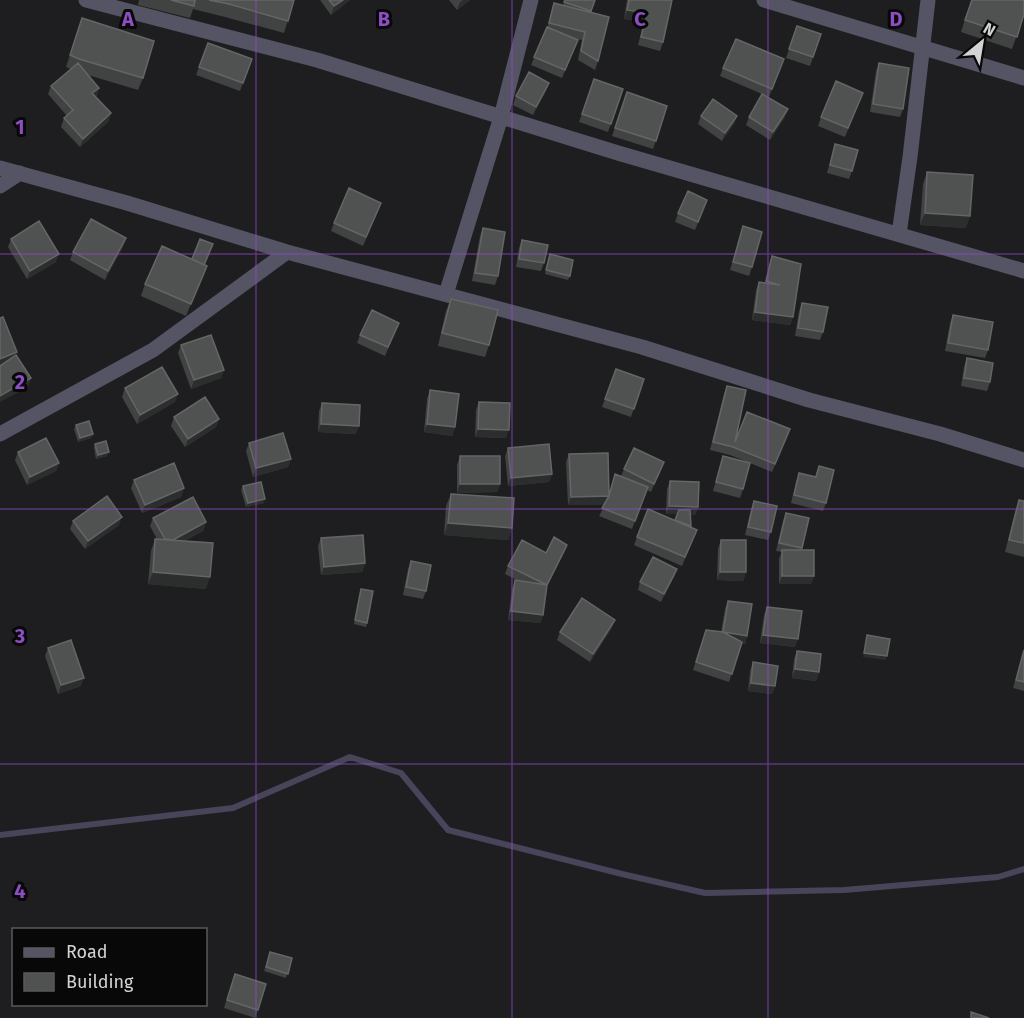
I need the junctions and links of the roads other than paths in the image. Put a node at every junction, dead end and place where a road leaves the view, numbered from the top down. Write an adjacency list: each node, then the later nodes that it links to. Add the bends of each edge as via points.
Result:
1 (86, 0): 7 (street, via 317,60)
2 (531, 0): 7 (street)
3 (764, 0): 5 (street)
4 (928, 0): 5 (street)
5 (922, 48): 6 (street); 11 (street)
6 (1024, 78)
7 (501, 117): 11 (street); 14 (street)
8 (0, 168): 9 (street)
9 (20, 173): 10 (street); 12 (street)
10 (0, 186)
11 (899, 234): 13 (street)
12 (287, 252): 14 (street); 15 (street, via 153,350)
13 (1024, 272)
14 (446, 294): 16 (street, via 642,347 809,400)
15 (0, 434)
16 (1024, 460)

